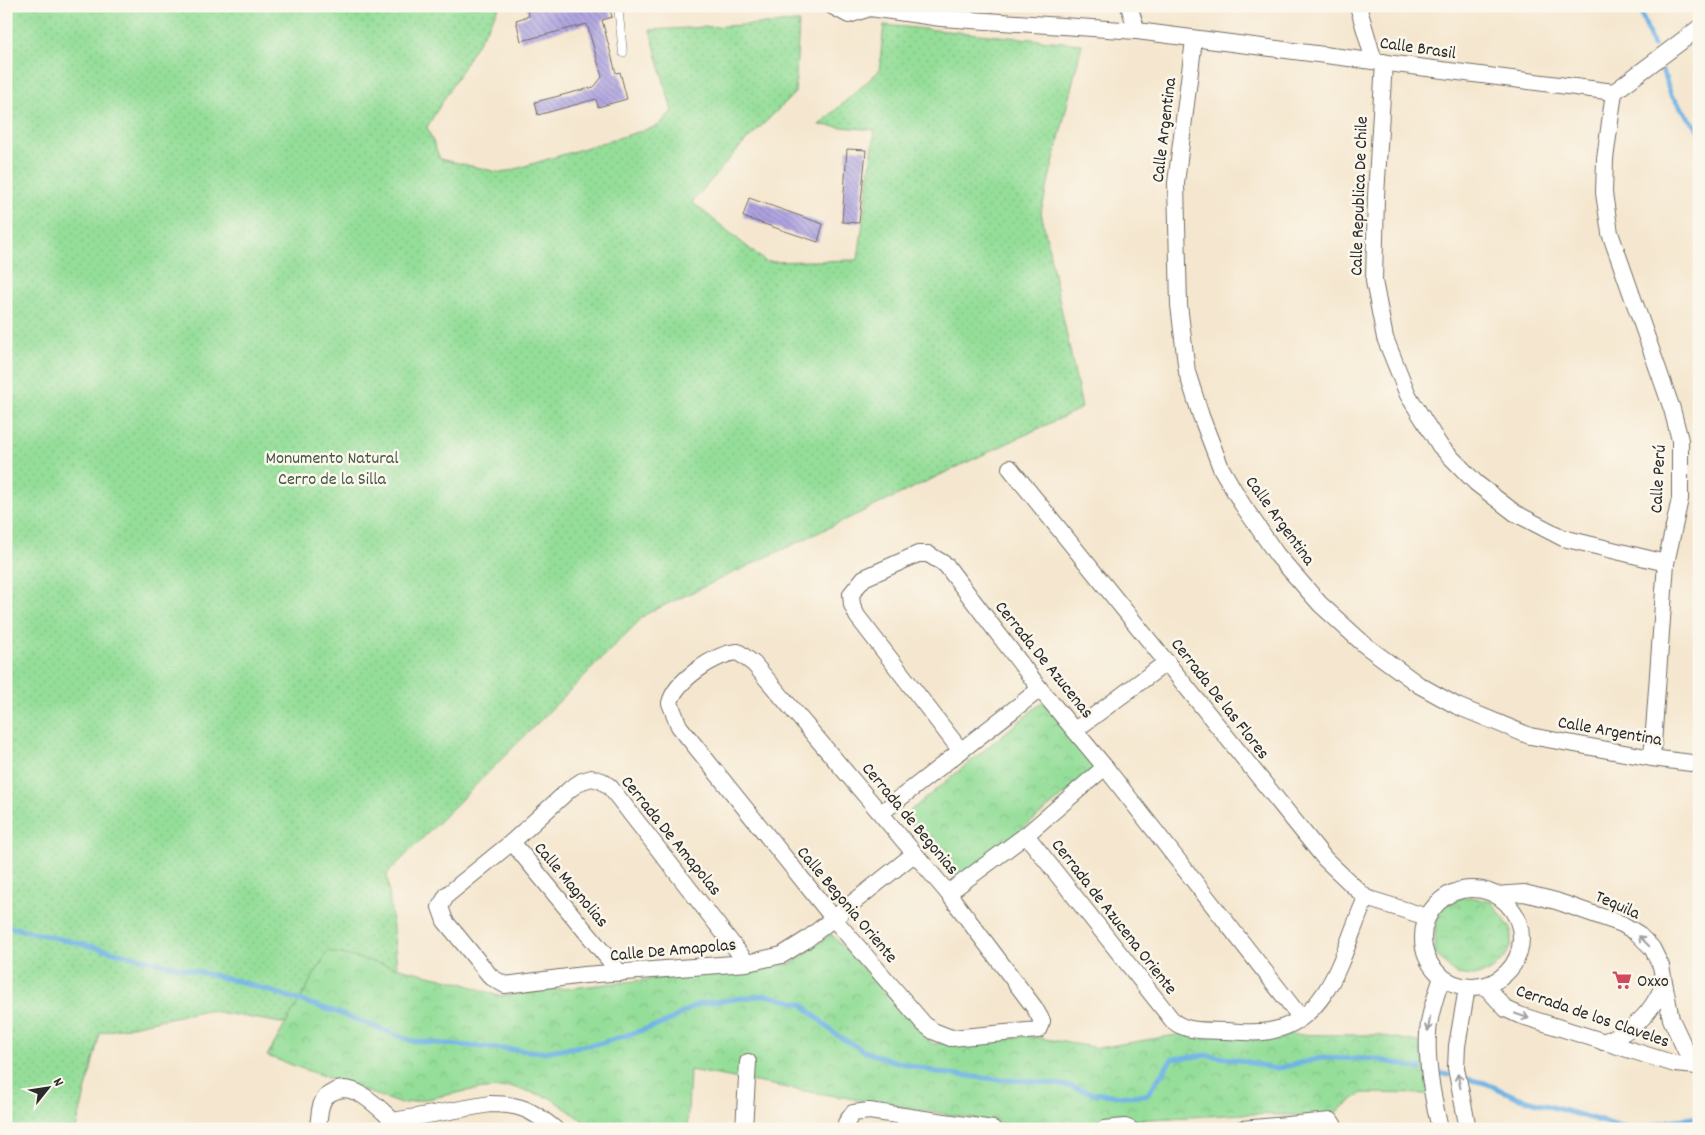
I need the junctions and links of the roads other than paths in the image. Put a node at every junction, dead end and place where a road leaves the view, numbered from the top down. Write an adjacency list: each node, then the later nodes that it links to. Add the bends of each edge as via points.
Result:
1 (618, 6): 8 (lane)
2 (832, 6): 6 (street, Calle Brasil, via 849,15 870,8 941,18)
3 (1129, 6): 6 (street)
4 (1358, 6): 9 (street, Calle Republica De Chile)
5 (1699, 28): 10 (street)
6 (1137, 32): 7 (street, Calle Brasil)
7 (1194, 40): 9 (street, Calle Brasil); 18 (street, Calle Argentina, via 1176,183 1178,305 1187,372 1198,408 1221,468 1242,504 1277,555 1320,604 1366,646 1419,685 1457,706 1530,736)
8 (623, 53)
9 (1379, 62): 10 (street, Calle Brasil); 12 (street, Calle Republica De Chile, via 1374,281 1385,338 1408,395 1440,446 1476,483 1515,513 1562,538)
10 (1614, 92): 12 (street, Calle Perú, via 1605,185 1610,233 1680,440 1680,499)
11 (1010, 468): 14 (street, Cerrada De las Flores)
12 (1666, 563): 18 (street, Calle Perú)
13 (738, 652): 21 (street, Cerrada de Begonias, via 754,664); 30 (street, Calle Begonia Oriente, via 718,657 677,686 670,703 679,726)
14 (1167, 662): 16 (street); 27 (street, Cerrada De las Flores, via 1325,859)
15 (1040, 689): 16 (street, Cerrada De Azucenas); 17 (street); 17 (street, Cerrada De Azucenas, via 946,565 937,558 918,554 864,578 851,594 857,616)
16 (1075, 730): 20 (street, Cerrada De Azucenas)
17 (961, 751): 21 (street)
18 (1652, 758): 19 (street, Calle Argentina)
19 (1699, 764)
20 (1105, 767): 22 (street); 37 (street, Cerrada De Azucenas)
21 (881, 813): 24 (street, Cerrada de Begonias)
22 (1026, 835): 25 (street); 37 (street, Cerrada de Azucena Oriente, via 1173,1021 1187,1029 1264,1031 1286,1026)
23 (512, 842): 28 (street, Cerrada De Amapolas, via 447,895); 31 (street, Cerrada De Amapolas, via 582,781 602,780); 32 (street, Calle Magnolias)
24 (914, 854): 25 (street, Cerrada de Begonias); 30 (street, Calle De Amapolas)
25 (948, 893): 38 (street, Cerrada de Begonias)
26 (1495, 895): 29 (street, via 1470,888 1456,891 1444,897); 34 (street, Tequila, one-way to 26, via 1661,966 1652,948 1622,924 1524,893); 35 (street, via 1518,919 1522,935 1520,952 1512,967 1500,979)
27 (1366, 898): 29 (street, Cerrada De las Flores); 37 (street, via 1332,982)
28 (440, 907): 32 (street, Calle De Amapolas, via 444,921 491,976 505,985)
29 (1427, 916): 33 (street, via 1424,950)
30 (834, 919): 31 (street, Calle De Amapolas, via 782,955); 38 (street, Calle Begonia Oriente, via 924,1024 942,1036 1031,1033 1038,1030)
31 (747, 963): 32 (street, Calle De Amapolas)
32 (620, 973)
33 (1442, 978): 36 (street); 52 (street, one-way to 52, via 1428,1032 1433,1093)
34 (1664, 984): 39 (street, via 1657,1000 1641,1021 1620,1036); 41 (street, Tequila, via 1674,1027)
35 (1485, 986): 36 (street); 39 (street, Cerrada de los Claveles, one-way to 39, via 1506,1009)
36 (1467, 988): 53 (street, one-way to 36, via 1456,1068)
37 (1301, 1018)
38 (1042, 1021)
39 (1603, 1042): 41 (street, Cerrada de los Claveles, via 1675,1064)
40 (748, 1062): 45 (street)
41 (1698, 1066)
42 (397, 1125): 43 (street, via 359,1093 348,1089 326,1095 321,1105); 44 (street, via 490,1104 505,1104 536,1113)
43 (318, 1129)
44 (555, 1129)
45 (744, 1129)
46 (846, 1129): 47 (street, via 846,1123 853,1114 869,1111)
47 (993, 1129)
48 (1104, 1129): 49 (street)
49 (1130, 1129)
50 (1242, 1129): 51 (street, via 1331,1121)
51 (1336, 1129)
52 (1440, 1129)
53 (1468, 1129)

